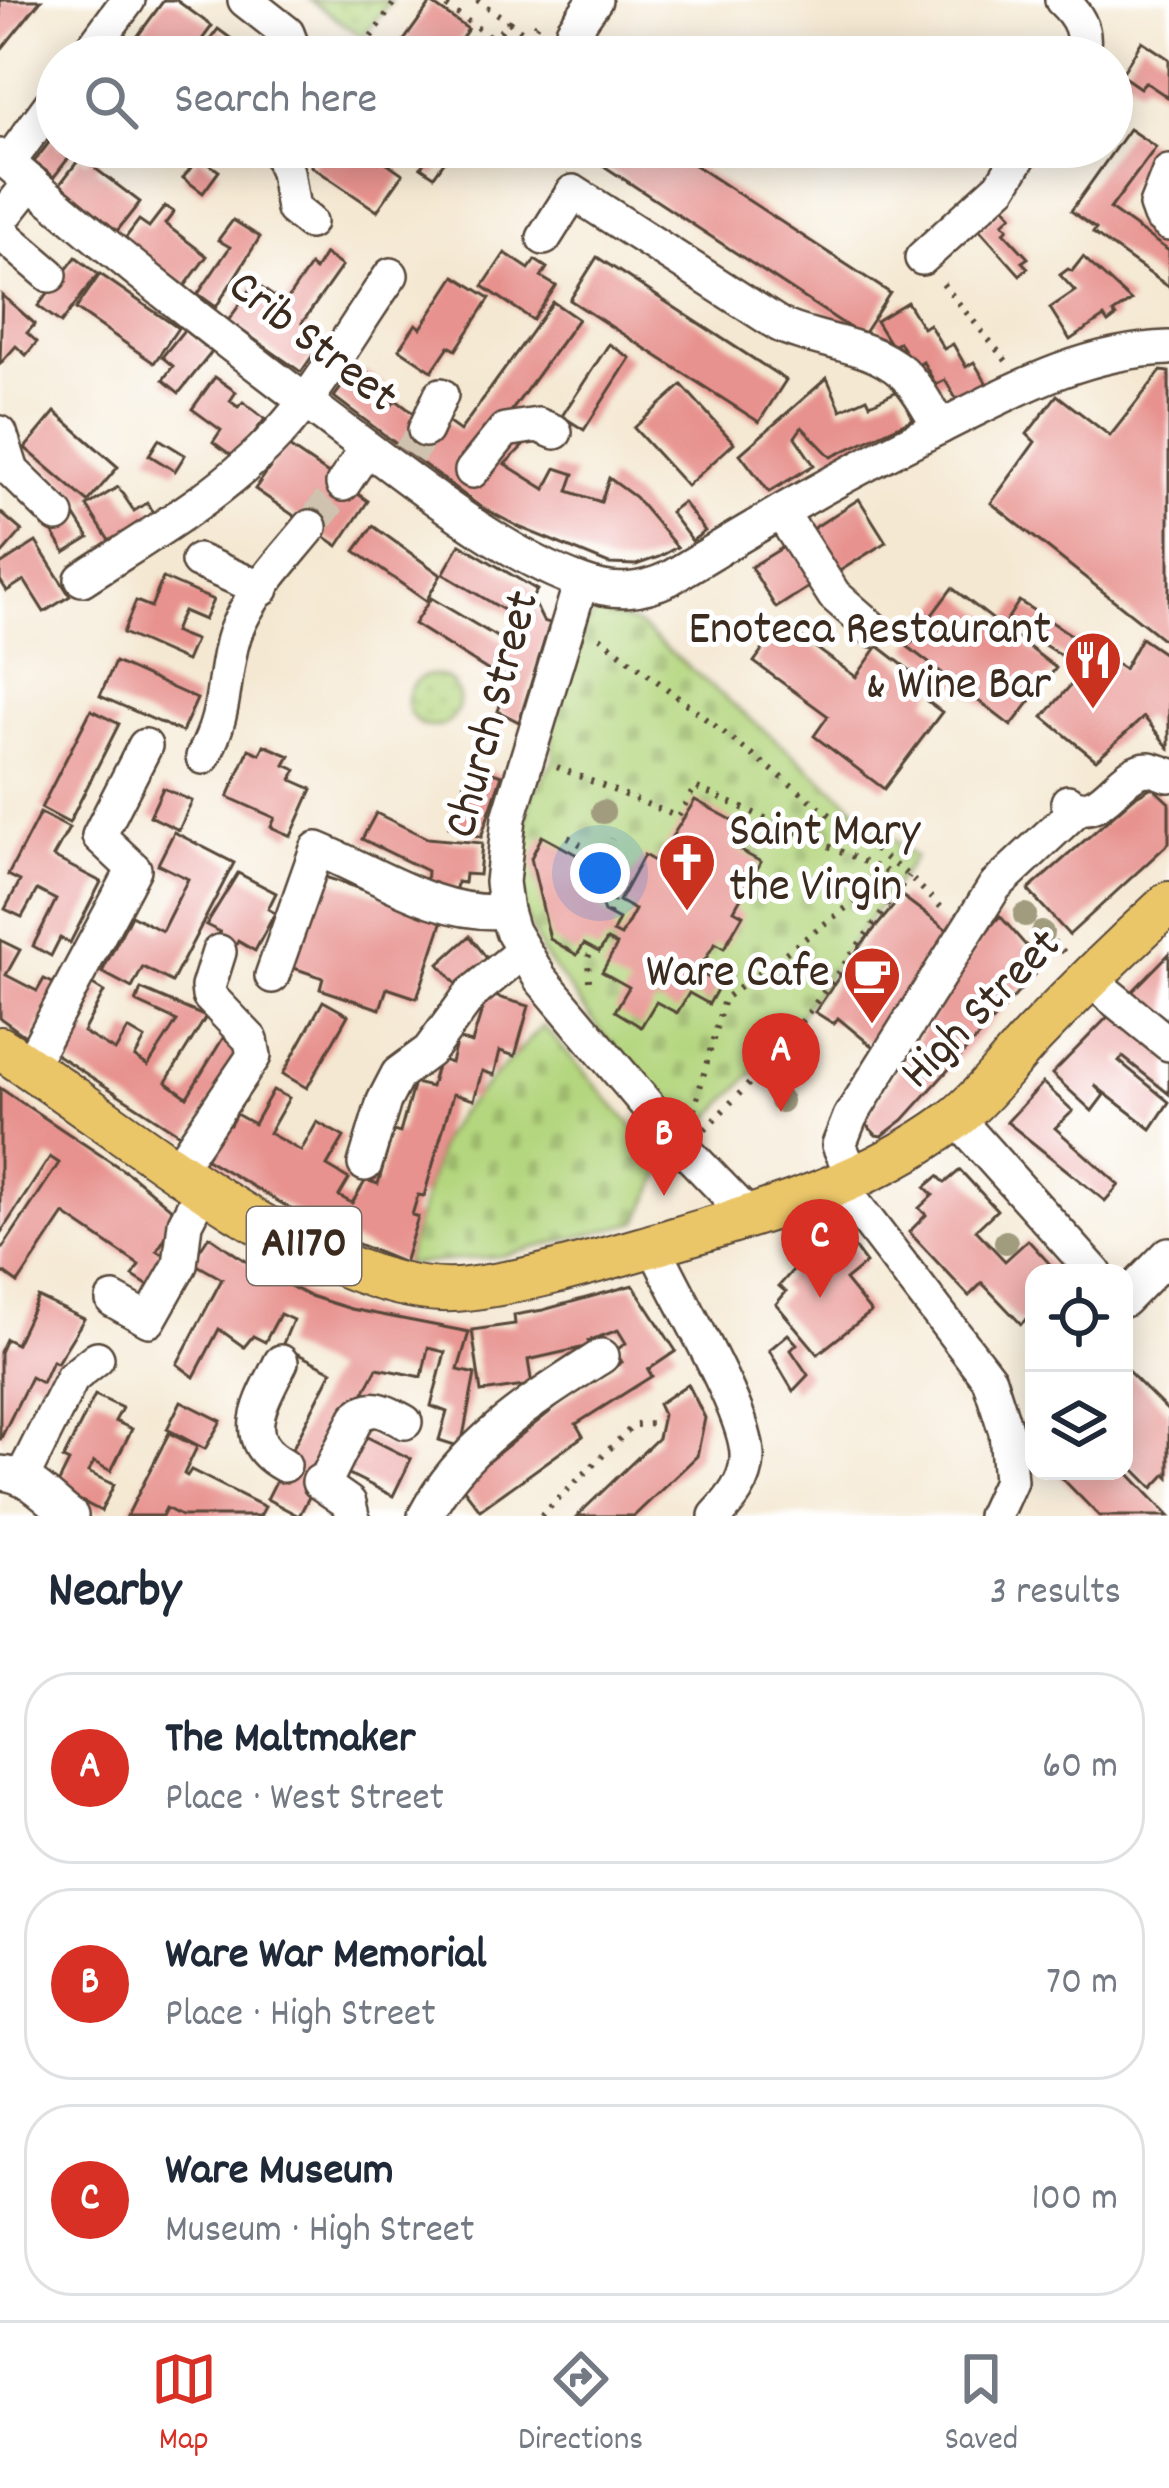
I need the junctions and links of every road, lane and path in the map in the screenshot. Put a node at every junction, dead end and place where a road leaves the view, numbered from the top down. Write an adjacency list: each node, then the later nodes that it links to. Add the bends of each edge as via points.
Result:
1 (128, 0): 11 (street)
2 (245, 0): 12 (street)
3 (396, 0): 13 (path)
4 (437, 0): 14 (path)
5 (477, 0): 9 (path)
6 (555, 0): 9 (path, via 528,36)
7 (596, 0): 10 (street)
8 (1062, 0): 16 (street, via 1078,14)
9 (508, 21): 15 (path)
10 (574, 31)
11 (101, 36)
12 (288, 36)
13 (372, 36)
14 (489, 36)
15 (498, 36)
16 (1084, 36)
17 (36, 130): 18 (street)
18 (13, 167): 22 (street); 33 (street, Crib Street)
19 (286, 168): 23 (street, via 293,209)
20 (1012, 168): 27 (street)
21 (1169, 172): 24 (street, via 1156,205)
22 (0, 221)
23 (309, 222)
24 (1169, 224)
25 (0, 232): 28 (street)
26 (544, 238): 34 (street, via 573,192 780,325 888,362)
27 (922, 258): 31 (path)
28 (50, 275)
29 (391, 275): 33 (street)
30 (1169, 348): 31 (street, Church Street, via 1090,358)
31 (1025, 384): 34 (street, Church Street)
32 (441, 395): 38 (street)
33 (305, 402): 37 (street, Crib Street); 45 (street, via 241,470)
34 (940, 427): 41 (street, Church Street)
35 (555, 432): 40 (street, via 538,425 505,430)
36 (0, 433): 42 (street, via 12,470)
37 (367, 448): 38 (street, Crib Street); 39 (street)
38 (411, 452): 40 (street, Crib Street)
39 (343, 484)
40 (460, 490): 46 (street, Crib Street, via 499,539)
41 (782, 512): 46 (street, Church Street, via 646,589); 49 (street, via 834,595)
42 (58, 515)
43 (310, 527): 47 (street)
44 (198, 561): 47 (street)
45 (82, 579)
46 (581, 582): 48 (street, Church Street)
47 (262, 589): 52 (street, via 231,643 225,703)
48 (572, 615): 51 (street, Church Street); 57 (path)
49 (874, 630)
50 (145, 746): 71 (street, via 100,836 134,869)
51 (528, 755): 57 (path, via 678,817 695,787); 60 (street, Church Street, via 504,849)
52 (203, 757)
53 (1169, 775): 59 (street, via 1150,768 1096,804 1073,806)
54 (568, 837): 56 (path)
55 (612, 839): 56 (path)
56 (600, 860): 62 (path, via 617,892)
57 (896, 871): 58 (path); 69 (path)
58 (909, 876): 63 (path); 73 (path, via 778,1054)
59 (995, 886): 63 (street); 67 (path)
60 (506, 911): 64 (street, Church Street); 66 (street, via 420,896 317,848)
61 (1166, 913): 67 (main road, High Street / A1170)
62 (609, 915)
63 (966, 932): 76 (street, via 840,1138)
64 (523, 951): 73 (street, Church Street); 74 (street, via 398,1074)
65 (219, 952): 75 (street, via 209,996 251,1040 254,1056)
66 (272, 976)
67 (1088, 978): 70 (street); 72 (main road, High Street / A1170)
68 (714, 995): 69 (path)
69 (724, 999): 73 (path)
70 (1169, 1044)
71 (14, 1057): 75 (main road, A1170)
72 (956, 1118): 76 (main road, High Street / A1170); 80 (street)
73 (684, 1149): 77 (street, Church Street)
74 (365, 1164)
75 (190, 1177): 78 (main road, A1170, via 339,1264 429,1290 570,1270); 82 (street, via 180,1265 149,1321)
76 (847, 1182): 77 (main road, High Street / A1170); 95 (street, via 988,1379 1006,1432 1010,1481)
77 (750, 1217): 78 (main road, High Street / A1170)
78 (653, 1245): 94 (street, via 745,1436 745,1473)
79 (1169, 1254): 81 (street)
80 (1087, 1264)
81 (1133, 1291)
82 (113, 1300)
83 (602, 1356): 90 (street, via 488,1437 446,1477)
84 (97, 1358): 89 (street, via 72,1378)
85 (280, 1362): 88 (street, via 256,1429 266,1454)
86 (405, 1422): 92 (street, via 377,1408 357,1417 321,1483 349,1503)
87 (656, 1424): 93 (path, via 634,1424)
88 (284, 1465)
89 (11, 1476): 91 (street)
90 (428, 1515)
91 (71, 1516)
92 (352, 1516)
93 (541, 1516)
94 (716, 1516)
95 (994, 1516)

